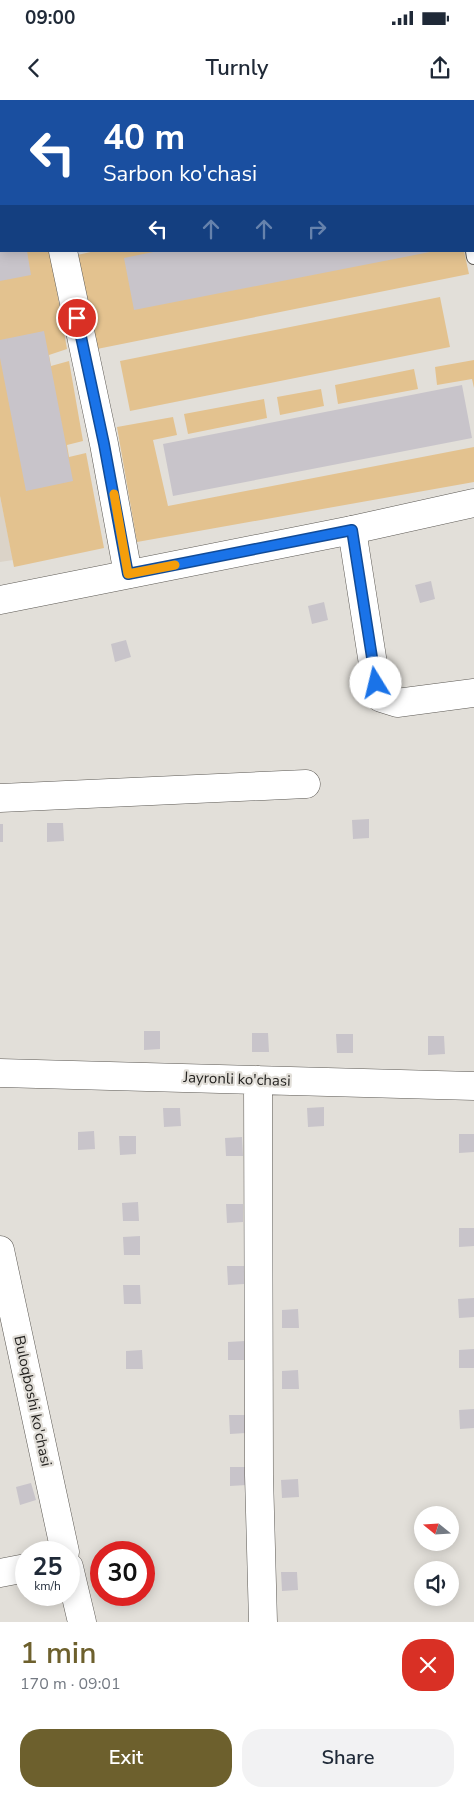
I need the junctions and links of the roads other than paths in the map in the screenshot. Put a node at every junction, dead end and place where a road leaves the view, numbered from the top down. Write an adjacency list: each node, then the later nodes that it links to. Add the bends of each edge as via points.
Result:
1 (63, 252): 4 (street)
2 (474, 503): 3 (street)
3 (352, 530): 4 (street); 6 (street, via 381,698 397,702)
4 (128, 574): 5 (street)
5 (0, 600)
6 (474, 693)
7 (306, 784): 8 (street)
8 (0, 798)
9 (0, 1073): 10 (street, Jayronli ko'chasi)
10 (258, 1080): 11 (street, Jayronli ko'chasi); 18 (street, via 259,1475)
11 (474, 1086)
12 (0, 1250): 13 (street, Buloqboshi ko'chasi)
13 (63, 1541)
14 (15, 1570): 15 (street)
15 (0, 1573)
16 (78, 1606): 17 (street)
17 (82, 1622)
18 (263, 1622)

